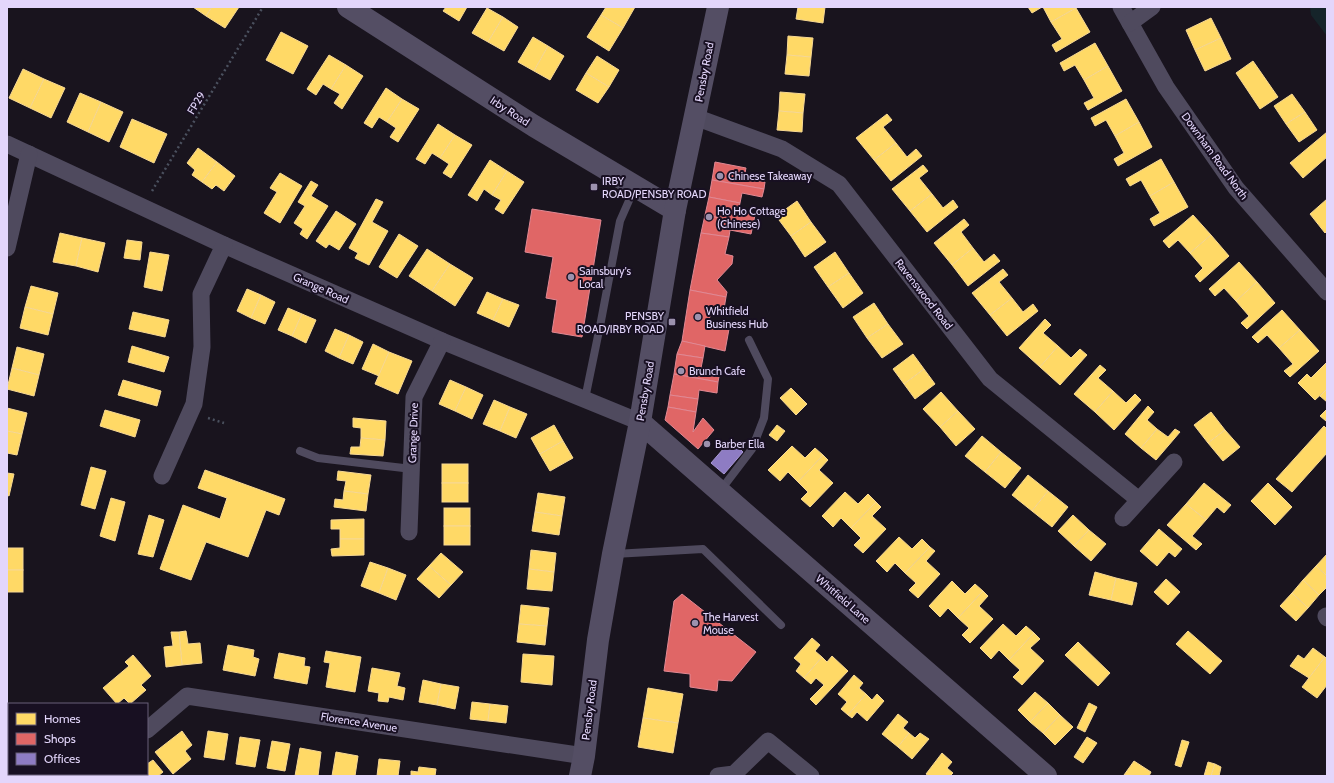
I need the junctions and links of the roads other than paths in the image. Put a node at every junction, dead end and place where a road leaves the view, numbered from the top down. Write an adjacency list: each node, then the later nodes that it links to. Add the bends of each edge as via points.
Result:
1 (348, 7): 9 (street, Irby Road, via 534,126)
2 (718, 7): 6 (street, Pensby Road)
3 (1120, 7): 5 (street, Downham Road North)
4 (1152, 7): 5 (street)
5 (1130, 23): 13 (street, Downham Road North, via 1166,87 1236,188)
6 (695, 117): 10 (street, Pensby Road); 23 (street, Ravenswood Road, via 782,149 839,184 990,380)
7 (7, 144): 8 (street, Grange Road)
8 (29, 154): 11 (street, Grange Road); 12 (street)
9 (635, 186): 10 (street, Irby Road); 16 (lane, via 620,220)
10 (675, 210): 17 (street, Pensby Road)
11 (224, 245): 15 (street, Grange Road); 21 (street, via 200,294 202,347 194,404)
12 (7, 248)
13 (1327, 292)
14 (749, 340): 22 (lane, via 768,380 764,418 752,449)
15 (442, 341): 16 (street, Grange Road); 20 (street, Grange Drive, via 414,397)
16 (585, 399): 17 (street, Grange Road)
17 (640, 422): 22 (street, Whitfield Lane); 26 (street, Pensby Road)
18 (300, 451): 20 (lane, via 318,458)
19 (1174, 462): 23 (street)
20 (412, 469): 25 (street, Grange Drive)
21 (162, 476)
22 (719, 491): 32 (street, Whitfield Lane)
23 (1139, 500): 24 (street)
24 (1123, 518)
25 (409, 532)
26 (613, 554): 27 (lane, via 703,549); 29 (street, Pensby Road, via 598,640)
27 (781, 625)
28 (148, 729): 29 (street, Florence Avenue, via 187,696)
29 (582, 766)
30 (718, 776): 31 (street, via 734,774 768,741)
31 (811, 776)
32 (1046, 776)

